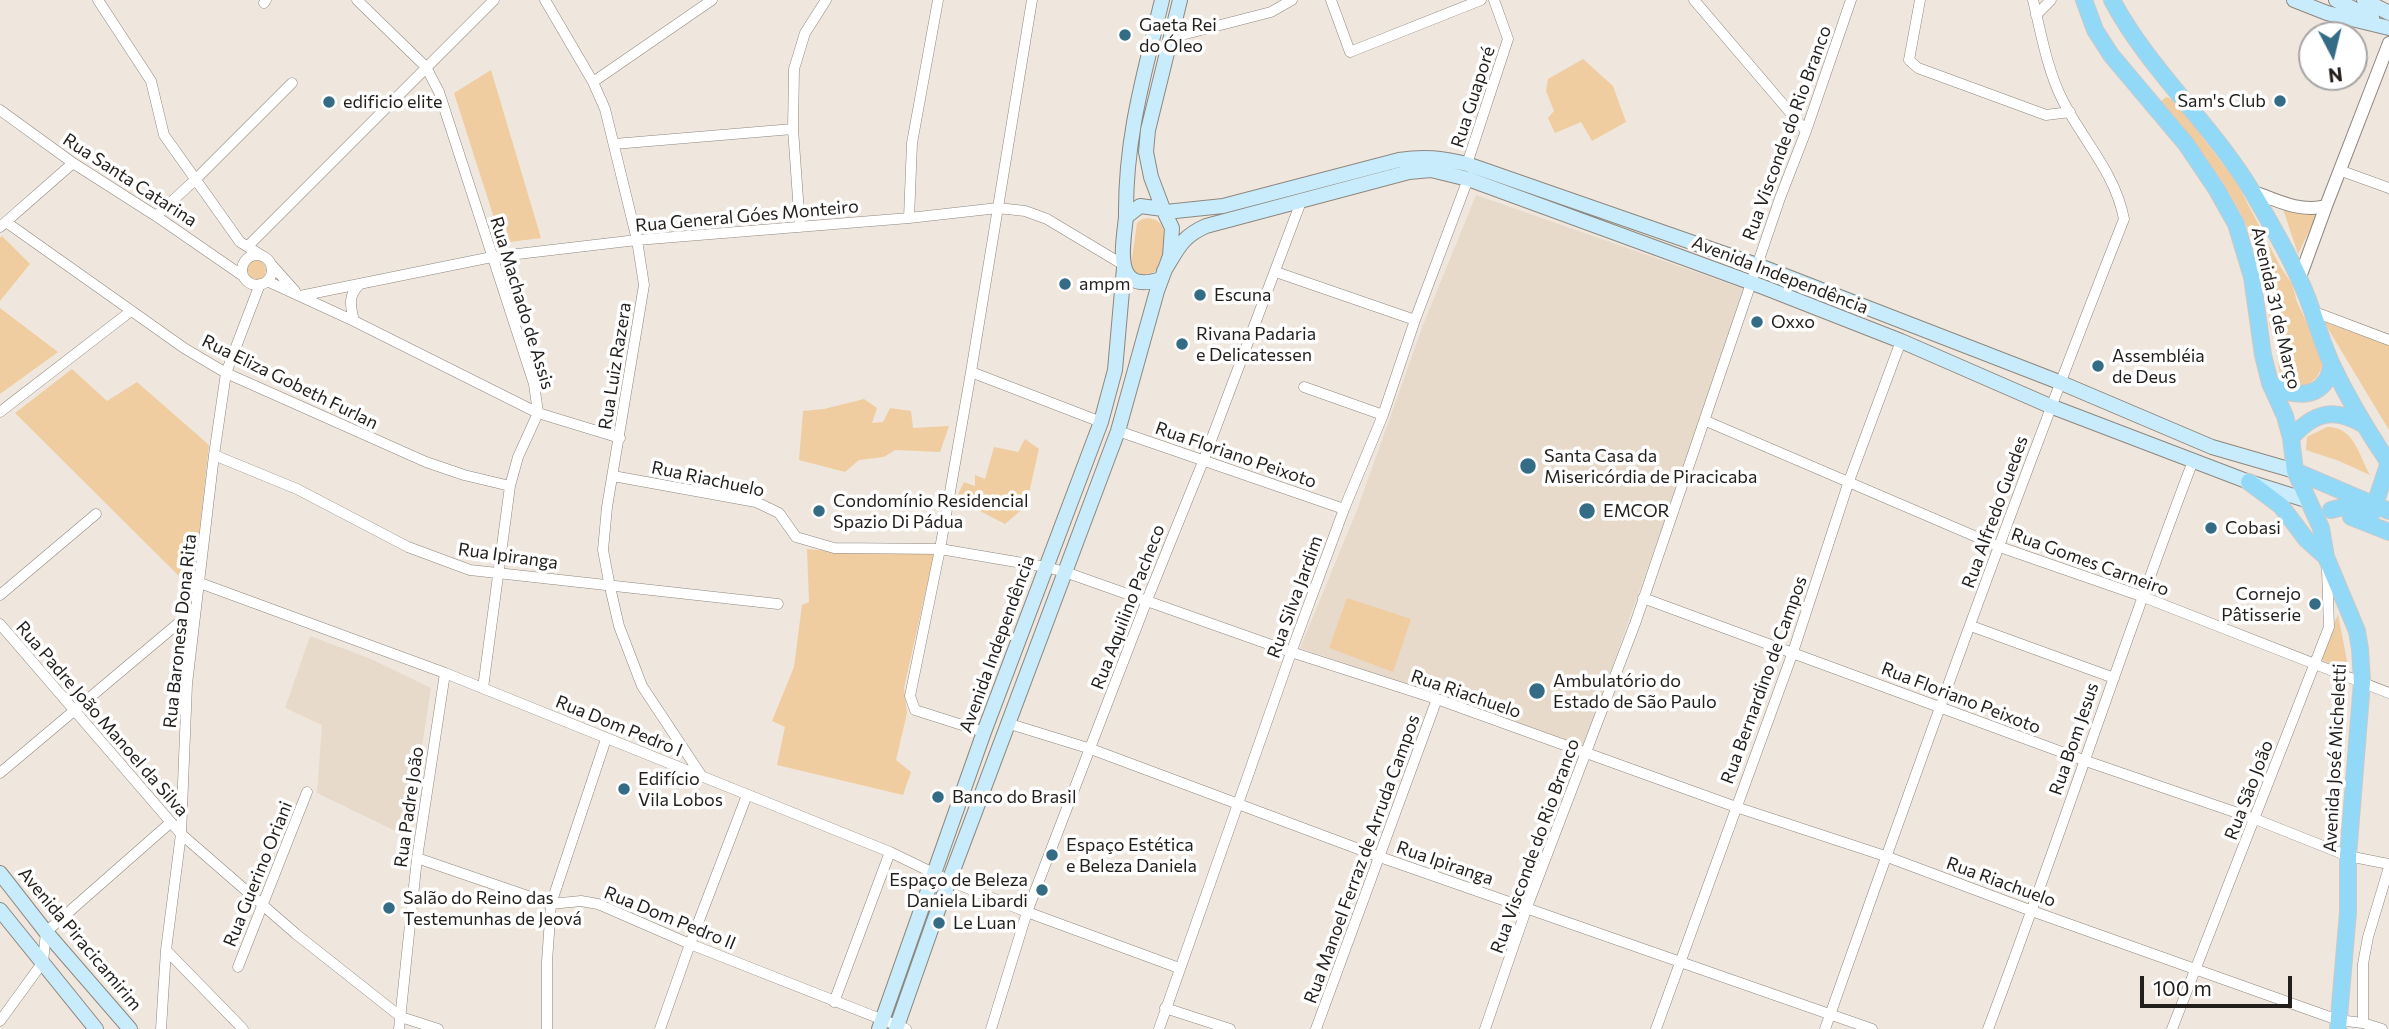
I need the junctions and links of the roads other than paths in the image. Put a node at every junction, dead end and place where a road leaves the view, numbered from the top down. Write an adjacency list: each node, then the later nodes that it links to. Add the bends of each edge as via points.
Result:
1 (98, 0): 41 (street, via 151,81 164,135)
2 (357, 0): 30 (street, Rua Machado de Assis)
3 (494, 0): 30 (street)
4 (545, 0): 31 (street, Rua Luiz Razera)
5 (712, 0): 31 (street)
6 (826, 0): 35 (street, via 805,33 794,69)
7 (938, 0): 51 (street, via 912,143)
8 (1032, 0): 47 (street)
9 (1162, 0): 50 (main road, via 1132,121)
10 (1181, 0): 28 (main road)
11 (1292, 0): 28 (street, via 1270,12)
12 (1331, 0): 13 (street, via 1350,52)
13 (1481, 0)
14 (1494, 0): 39 (street, Rua Guaporé, via 1508,39)
15 (1694, 0): 36 (street)
16 (1851, 0): 36 (street, Rua Visconde do Rio Branco)
17 (1920, 0): 34 (street, via 1909,60 1918,68 2046,115)
18 (2033, 0): 26 (street, Rua Alfredo Guedes)
19 (2051, 0): 26 (street)
20 (2112, 0): 44 (main road, Avenida 31 de Março)
21 (2294, 0): 27 (main road)
22 (2336, 0): 27 (main road)
23 (2364, 0): 25 (main road)
24 (2082, 2): 80 (main road, Avenida 31 de Março, via 2111,55 2186,144 2236,225 2252,277)
25 (2389, 13)
26 (2036, 15): 34 (street, Rua Alfredo Guedes, via 2052,76)
27 (2389, 27)
28 (1170, 38): 48 (main road, via 1147,130 1146,152)
29 (2389, 43): 40 (street)
30 (426, 67): 55 (street); 57 (street, Rua Machado de Assis, via 439,92)
31 (593, 82): 37 (street, Rua Luiz Razera)
32 (292, 83): 41 (street)
33 (0, 110): 38 (street, Rua Santa Catarina)
34 (2070, 112): 79 (street, Rua Alfredo Guedes, via 2109,175 2124,219)
35 (793, 129): 37 (street); 53 (street)
36 (1806, 131): 60 (street, Rua Visconde do Rio Branco)
37 (614, 144): 54 (street, Rua Luiz Razera)
38 (73, 163): 49 (street, Rua Santa Catarina); 52 (street)
39 (1467, 164): 48 (main road, Avenida Independência, via 1425,156 1223,206); 60 (main road, Avenida Independência)
40 (2339, 170): 43 (street); 46 (street)
41 (196, 179): 49 (street); 55 (street)
42 (1468, 179): 45 (main road, Avenida Independência, via 1431,170 1409,172); 68 (main road, Avenida Independência); 72 (street, Rua Silva Jardim)
43 (2389, 188)
44 (2252, 191): 46 (street, via 2301,208); 65 (main road, Avenida 31 de Março)
45 (1302, 199): 62 (street, Rua Aquilino Pacheco); 63 (main road, Avenida Independência, via 1191,233)
46 (2326, 206): 65 (street)
47 (998, 208): 51 (street, Rua General Góes Monteiro); 61 (street, Rua General Góes Monteiro, via 1047,219); 77 (street)
48 (1164, 210): 50 (main road, via 1140,206); 63 (main road, via 1172,239)
49 (156, 216): 64 (street, Rua Santa Catarina)
50 (1126, 216): 61 (main road)
51 (909, 218): 53 (street, Rua General Góes Monteiro)
52 (3, 224): 70 (street, Rua Eliza Gobeth Furlan)
53 (800, 227): 54 (street, Rua General Góes Monteiro)
54 (637, 240): 57 (street, Rua General Góes Monteiro); 90 (street, Rua Luiz Razera, via 644,285)
55 (244, 244): 56 (street); 58 (street)
56 (261, 255): 58 (street, via 252,255); 59 (street)
57 (492, 257): 67 (street, Rua General Góes Monteiro); 84 (street, Rua Machado de Assis, via 534,384)
58 (243, 263): 64 (street)
59 (270, 263): 66 (street, via 272,272); 69 (street)
60 (1757, 265): 68 (street, Rua Visconde do Rio Branco); 79 (main road, Avenida Independência)
61 (1123, 266): 63 (main road, via 1142,284); 87 (main road, Avenida Independência, via 1115,370)
62 (1276, 272): 72 (street); 93 (street, Rua Aquilino Pacheco)
63 (1163, 275): 89 (main road, Avenida Independência)
64 (243, 276): 66 (street, via 250,283)
65 (2299, 280): 71 (main road, Avenida 31 de Março)
66 (264, 282): 69 (street); 78 (street, Rua Baronesa Dona Rita)
67 (362, 282): 69 (street, Rua General Góes Monteiro); 73 (street, via 350,300)
68 (1752, 284): 75 (main road, Avenida Independência); 86 (street, Rua Visconde do Rio Branco)
69 (300, 296): 73 (street)
70 (131, 311): 78 (street, Rua Eliza Gobeth Furlan); 83 (street)
71 (2312, 311): 74 (street); 76 (main road, Avenida 31 de Março)
72 (1415, 320): 85 (street, Rua Silva Jardim)
73 (354, 321): 84 (street)
74 (2389, 340)
75 (1902, 341): 82 (main road, Avenida Independência); 98 (street, Rua Bernardino de Campos)
76 (2332, 365): 80 (main road, via 2327,381 2306,393 2282,392); 88 (main road, Avenida 31 de Março)
77 (971, 372): 87 (street); 108 (street)
78 (226, 373): 92 (street, Rua Baronesa Dona Rita); 100 (street, Rua Eliza Gobeth Furlan, via 426,462)
79 (2059, 382): 82 (street, Rua Alfredo Guedes); 96 (main road, Avenida Independência, via 2212,447)
80 (2270, 383): 91 (main road, Avenida 31 de Março)
81 (1304, 387): 85 (street)
82 (2050, 406): 94 (main road, Avenida Independência); 107 (street, Rua Alfredo Guedes)
83 (0, 412)
84 (538, 413): 90 (street); 100 (street, Rua Machado de Assis)
85 (1383, 415): 103 (street, Rua Silva Jardim)
86 (1706, 421): 98 (street, Rua Gomes Carneiro); 117 (street, Rua Visconde do Rio Branco)
87 (1101, 422): 110 (main road, Avenida Independência)
88 (2364, 425): 91 (main road, via 2337,413 2310,421); 95 (main road, Avenida 31 de Março)
89 (1118, 431): 93 (street, Rua Floriano Peixoto); 112 (main road, Avenida Independência)
90 (620, 438): 97 (street, Rua Luiz Razera)
91 (2291, 438): 96 (main road, Avenida 31 de Março)
92 (214, 455): 111 (street, Rua Ipiranga, via 297,489 408,547 470,570); 113 (street, Rua Baronesa Dona Rita)
93 (1204, 459): 103 (street, Rua Floriano Peixoto); 118 (street, Rua Aquilino Pacheco)
94 (2193, 461): 99 (main road, Avenida Independência); 116 (street, Rua Bom Jesus)
95 (2389, 462): 102 (main road)
96 (2295, 471): 101 (main road, Avenida 31 de Março); 102 (main road, Avenida Independência)
97 (613, 476): 108 (street, Rua Riachuelo, via 755,502 779,513 796,537 834,548); 114 (street, Rua Luiz Razera, via 603,550)
98 (1849, 481): 107 (street, Rua Gomes Carneiro); 124 (street, Rua Bernardino de Campos)
99 (2249, 482): 101 (main road, Avenida Independência); 109 (main road, via 2281,506)
100 (510, 486): 111 (street, Rua Machado de Assis)
101 (2306, 500): 104 (main road, Avenida Independência); 109 (main road, Avenida José Micheletti, via 2321,528)
102 (2382, 508): 104 (main road, via 2365,514 2347,506)
103 (1345, 509): 123 (street, Rua Silva Jardim)
104 (2331, 510): 106 (main road, Avenida Independência)
105 (96, 514): 115 (street)
106 (2389, 532)
107 (2000, 547): 116 (street, Rua Gomes Carneiro); 122 (street, Rua Alfredo Guedes)
108 (940, 549): 110 (street, Rua Riachuelo); 135 (street, via 910,696 915,710)
109 (2326, 557): 125 (street, Rua São João, via 2329,626); 128 (main road, Avenida José Micheletti, via 2357,631)
110 (1046, 567): 112 (street, Rua Riachuelo); 135 (main road, Avenida Independência)
111 (498, 572): 114 (street, Rua Ipiranga); 129 (street, Rua Machado de Assis)
112 (1065, 572): 118 (street, Rua Riachuelo); 134 (main road, Avenida Independência)
113 (200, 583): 120 (street, Rua Baronesa Dona Rita); 126 (street, Rua Dom Pedro I)
114 (610, 587): 119 (street, Rua Ipiranga); 137 (street, Rua Luiz Razera, via 642,686)
115 (0, 595)
116 (2141, 596): 125 (street, Rua Gomes Carneiro); 127 (street, Rua Bom Jesus)
117 (1643, 598): 124 (street, Rua Floriano Peixoto); 139 (street, Rua Visconde do Rio Branco)
118 (1147, 600): 123 (street, Rua Riachuelo); 138 (street, Rua Aquilino Pacheco)
119 (778, 604)
120 (194, 610): 133 (street); 150 (street, Rua Baronesa Dona Rita)
121 (0, 624): 133 (street, Rua Padre João Manoel da Silva)
122 (1971, 626): 127 (street); 132 (street, Rua Alfredo Guedes)
123 (1291, 652): 131 (street, Rua Riachuelo); 146 (street, Rua Silva Jardim)
124 (1793, 652): 132 (street, Rua Floriano Peixoto); 147 (street, Rua Bernardino de Campos)
125 (2314, 664): 128 (street, Rua Gomes Carneiro); 148 (street, Rua São João)
126 (444, 673): 129 (street, Rua Dom Pedro I); 154 (street, Rua Padre João)
127 (2114, 678): 140 (street, Rua Bom Jesus)
128 (2362, 682): 130 (street, Rua Gomes Carneiro); 153 (main road, Avenida José Micheletti)
129 (483, 688): 136 (street, Rua Dom Pedro I)
130 (2389, 693)
131 (1437, 699): 139 (street, Rua Riachuelo); 155 (street, Rua Manoel Ferraz de Arruda Campos)
132 (1940, 706): 140 (street, Rua Floriano Peixoto); 152 (street, Rua Alfredo Guedes)
133 (74, 711): 142 (street); 149 (street, Rua Padre João Manoel da Silva)
134 (1010, 724): 138 (street, Rua Ipiranga); 159 (main road, Avenida Independência)
135 (984, 732): 157 (main road, Avenida Independência)
136 (606, 739): 141 (street, Rua Dom Pedro I); 161 (street)
137 (676, 740): 141 (street); 143 (street, Rua Luiz Razera)
138 (1090, 749): 146 (street, Rua Ipiranga); 165 (street, Rua Aquilino Pacheco)
139 (1586, 752): 147 (street, Rua Riachuelo); 162 (street, Rua Visconde do Rio Branco)
140 (2086, 761): 148 (street, Rua Floriano Peixoto); 164 (street, Rua Bom Jesus)
141 (668, 763): 143 (street, Rua Dom Pedro I)
142 (0, 773)
143 (701, 776): 145 (street, Rua Dom Pedro I)
144 (307, 792): 160 (street, Rua Guerino Oriani)
145 (747, 795): 151 (street, Rua Dom Pedro I); 167 (street)
146 (1237, 803): 155 (street, Rua Ipiranga); 172 (street, Rua Silva Jardim)
147 (1736, 807): 152 (street, Rua Riachuelo); 170 (street, Rua Bernardino de Campos)
148 (2255, 819): 153 (street, Rua Floriano Peixoto); 173 (street, Rua São João)
149 (170, 822): 150 (street, Rua Padre João Manoel da Silva); 166 (street)
150 (181, 834): 160 (street, Rua Padre João Manoel da Silva); 168 (street, Rua Baronesa Dona Rita)
151 (890, 852): 157 (street, Rua Dom Pedro I); 174 (street)
152 (1885, 856): 164 (street, Rua Riachuelo); 176 (street, Rua Alfredo Guedes)
153 (2348, 856): 156 (street, Rua Floriano Peixoto); 181 (main road, Avenida José Micheletti, via 2348,912)
154 (417, 858): 161 (street, Rua Dom Pedro II); 177 (street, Rua Padre João)
155 (1380, 858): 162 (street, Rua Ipiranga); 194 (street, Rua Manoel Ferraz de Arruda Campos)
156 (2389, 866): 179 (street, via 2363,964)
157 (934, 872): 159 (street, Rua Dom Pedro I); 180 (main road, Avenida Independência)
158 (3, 880): 166 (main road, Avenida Piracicamirim)
159 (950, 881): 165 (street, Rua Dom Pedro I); 182 (main road, Avenida Independência)
160 (261, 904): 171 (street, Rua Guerino Oriani); 177 (street, Rua Padre João Manoel da Silva)
161 (551, 904): 167 (street, Rua Dom Pedro II, via 597,904); 189 (street)
162 (1527, 907): 170 (street, Rua Ipiranga); 195 (street, Rua Visconde do Rio Branco)
163 (0, 910): 169 (main road)
164 (2032, 911): 173 (street, Rua Riachuelo); 199 (street, Rua Bom Jesus)
165 (1027, 912): 172 (street, Rua Dom Pedro I); 191 (street, Rua Aquilino Pacheco)
166 (46, 932): 169 (street); 184 (main road, Avenida Piracicamirim)
167 (690, 944): 174 (street, Rua Dom Pedro II); 190 (street)
168 (166, 950): 185 (street, Rua Baronesa Dona Rita); 186 (street)
169 (43, 962): 178 (street); 183 (main road)
170 (1680, 964): 176 (street, Rua Ipiranga); 196 (street, Rua Bernardino de Campos)
171 (238, 967)
172 (1179, 968): 175 (street, Rua Silva Jardim)
173 (2195, 969): 181 (street, Rua Riachuelo); 200 (street, Rua São João)
174 (834, 1002): 180 (street, Rua Dom Pedro II)
175 (1166, 1008): 192 (street, Rua Silva Jardim); 193 (street)
176 (1831, 1013): 197 (street, Rua Alfredo Guedes); 198 (street, Rua Ipiranga)
177 (401, 1017): 187 (street, Rua Padre João); 188 (street)
178 (0, 1021)
179 (2363, 1023): 181 (street, Rua Riachuelo); 201 (street, Rua Riachuelo)
180 (881, 1024): 182 (street, Rua Dom Pedro II)
181 (2335, 1026)
182 (900, 1028)
183 (96, 1029)
184 (130, 1029)
185 (161, 1029)
186 (243, 1029)
187 (399, 1029)
188 (438, 1029)
189 (547, 1029)
190 (660, 1029)
191 (990, 1029)
192 (1158, 1029)
193 (1230, 1029)
194 (1316, 1029)
195 (1485, 1029)
196 (1656, 1029)
197 (1825, 1029)
198 (1871, 1029)
199 (1988, 1029)
200 (2172, 1029)
201 (2382, 1029)

